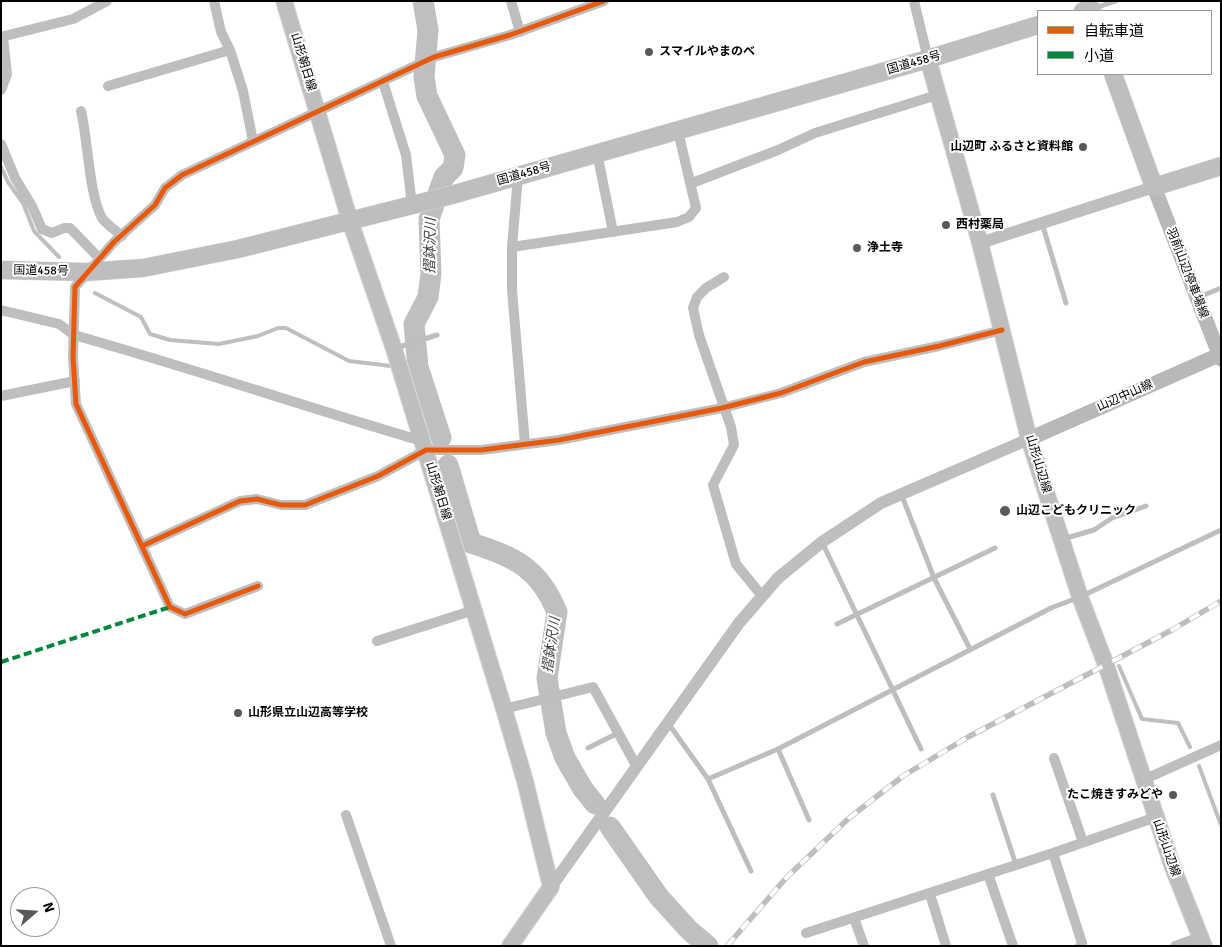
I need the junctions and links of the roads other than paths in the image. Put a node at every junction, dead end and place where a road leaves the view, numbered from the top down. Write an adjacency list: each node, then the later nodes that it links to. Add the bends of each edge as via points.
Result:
1 (107, 1): 11 (street, via 73,19)
2 (214, 1): 12 (street, via 221,32)
3 (284, 1): 20 (main road, 山形朝日線)
4 (511, 1): 10 (street)
5 (604, 1): 10 (street)
6 (914, 1): 13 (street)
7 (1116, 1): 8 (lane)
8 (1089, 8)
9 (1037, 25): 13 (highway, 国道458号)
10 (520, 32): 15 (street, via 434,57)
11 (2, 37): 17 (street, via 7,74)
12 (230, 50): 16 (street); 22 (street, via 244,91)
13 (928, 59): 18 (main road, 山形山辺線); 21 (highway, 国道458号)
14 (1113, 75): 28 (highway)
15 (383, 82): 20 (street); 29 (street)
16 (108, 86)
17 (1, 90)
18 (937, 95): 27 (street, via 815,133); 34 (main road, 山形山辺線)
19 (81, 111): 33 (street, via 92,186 102,218)
20 (318, 112): 22 (street); 30 (main road, 山形朝日線)
21 (678, 130): 24 (highway, 国道458号); 27 (street)
22 (253, 141): 33 (street, via 176,179 165,188 155,206)
23 (1, 144): 36 (street, via 42,229 52,233 70,228)
24 (597, 153): 26 (highway, 国道458号); 32 (street)
25 (1221, 166): 28 (highway)
26 (518, 176): 29 (highway, 国道458号); 35 (street)
27 (692, 183): 32 (street, via 696,208 688,217 677,222)
28 (1154, 187): 31 (street); 41 (main road, 羽前山辺停車場線)
29 (418, 204): 30 (highway, 国道458号)
30 (350, 221): 38 (highway, 国道458号, via 238,249 143,268); 47 (main road, 山形朝日線)
31 (1041, 222): 34 (street); 42 (lane)
32 (613, 232): 35 (street)
33 (122, 236): 36 (street)
34 (980, 243): 44 (main road, 山形山辺線)
35 (512, 247): 53 (street, via 512,290)
36 (99, 258): 38 (street)
37 (1, 270): 38 (highway, 国道458号)
38 (86, 272): 45 (street, via 75,287)
39 (724, 277): 51 (street, via 697,297 694,308)
40 (1221, 288): 41 (lane)
41 (1196, 299): 48 (main road, 羽前山辺停車場線)
42 (1066, 303)
43 (1, 310): 45 (street, via 59,324)
44 (1002, 330): 51 (street, via 864,362 781,393); 52 (main road, 山形山辺線)
45 (74, 335): 49 (street); 54 (street, via 186,367)
46 (436, 335): 47 (lane)
47 (394, 348): 54 (main road, 山形朝日線)
48 (1220, 356): 52 (main road, 山辺中山線)
49 (75, 381): 50 (street); 60 (street, via 76,404)
50 (1, 396)
51 (722, 408): 53 (street, via 605,432); 64 (street, via 731,427 734,445 713,485 736,564)
52 (1029, 439): 55 (street); 58 (main road, 山形山辺線)
53 (525, 444): 54 (street, via 481,450)
54 (424, 446): 60 (street, via 378,476 305,505 281,505 257,499 240,501); 66 (main road, 山形朝日線)
55 (900, 493): 59 (street); 62 (lane)
56 (1146, 506): 58 (lane, via 1112,518 1094,530)
57 (1221, 530): 65 (lane)
58 (1061, 540): 65 (main road, 山形山辺線)
59 (822, 542): 64 (street, via 778,578); 67 (lane)
60 (142, 546): 63 (street, via 170,607 185,614)
61 (995, 548): 62 (lane)
62 (934, 578): 67 (lane); 70 (lane)
63 (258, 586)
64 (762, 596): 73 (street)
65 (1080, 597): 70 (lane); 82 (main road, 山形山辺線)
66 (474, 610): 69 (street); 72 (main road, 山形朝日線)
67 (855, 615): 68 (lane); 71 (lane)
68 (837, 624)
69 (377, 641)
70 (970, 649): 71 (lane)
71 (893, 690): 77 (lane); 78 (lane)
72 (504, 709): 74 (street, via 593,687); 92 (main road, 山形朝日線)
73 (668, 723): 80 (street); 81 (lane)
74 (618, 732): 76 (lane); 80 (street)
75 (1221, 745): 82 (street)
76 (588, 748)
77 (778, 749): 81 (lane); 86 (lane)
78 (921, 749)
79 (1054, 758): 87 (street)
80 (637, 767): 92 (street)
81 (708, 779): 90 (lane)
82 (1144, 780): 85 (main road, 山形山辺線)
83 (993, 795): 89 (lane)
84 (346, 815): 97 (street)
85 (1156, 817): 87 (street); 96 (main road, 山形山辺線, via 1172,868)
86 (809, 820)
87 (1082, 842): 88 (street)
88 (1053, 853): 89 (street); 102 (street, via 1082,943)
89 (1016, 865): 91 (street)
90 (751, 871)
91 (988, 874): 93 (street); 101 (street)
92 (551, 887): 98 (main road)
93 (930, 894): 94 (street); 100 (street)
94 (854, 918): 95 (street); 99 (street)
95 (806, 933)
96 (1202, 942): 103 (street)
97 (391, 946)
98 (510, 946)
99 (864, 946)
100 (946, 946)
101 (1013, 946)
102 (1080, 946)
103 (1175, 946)

